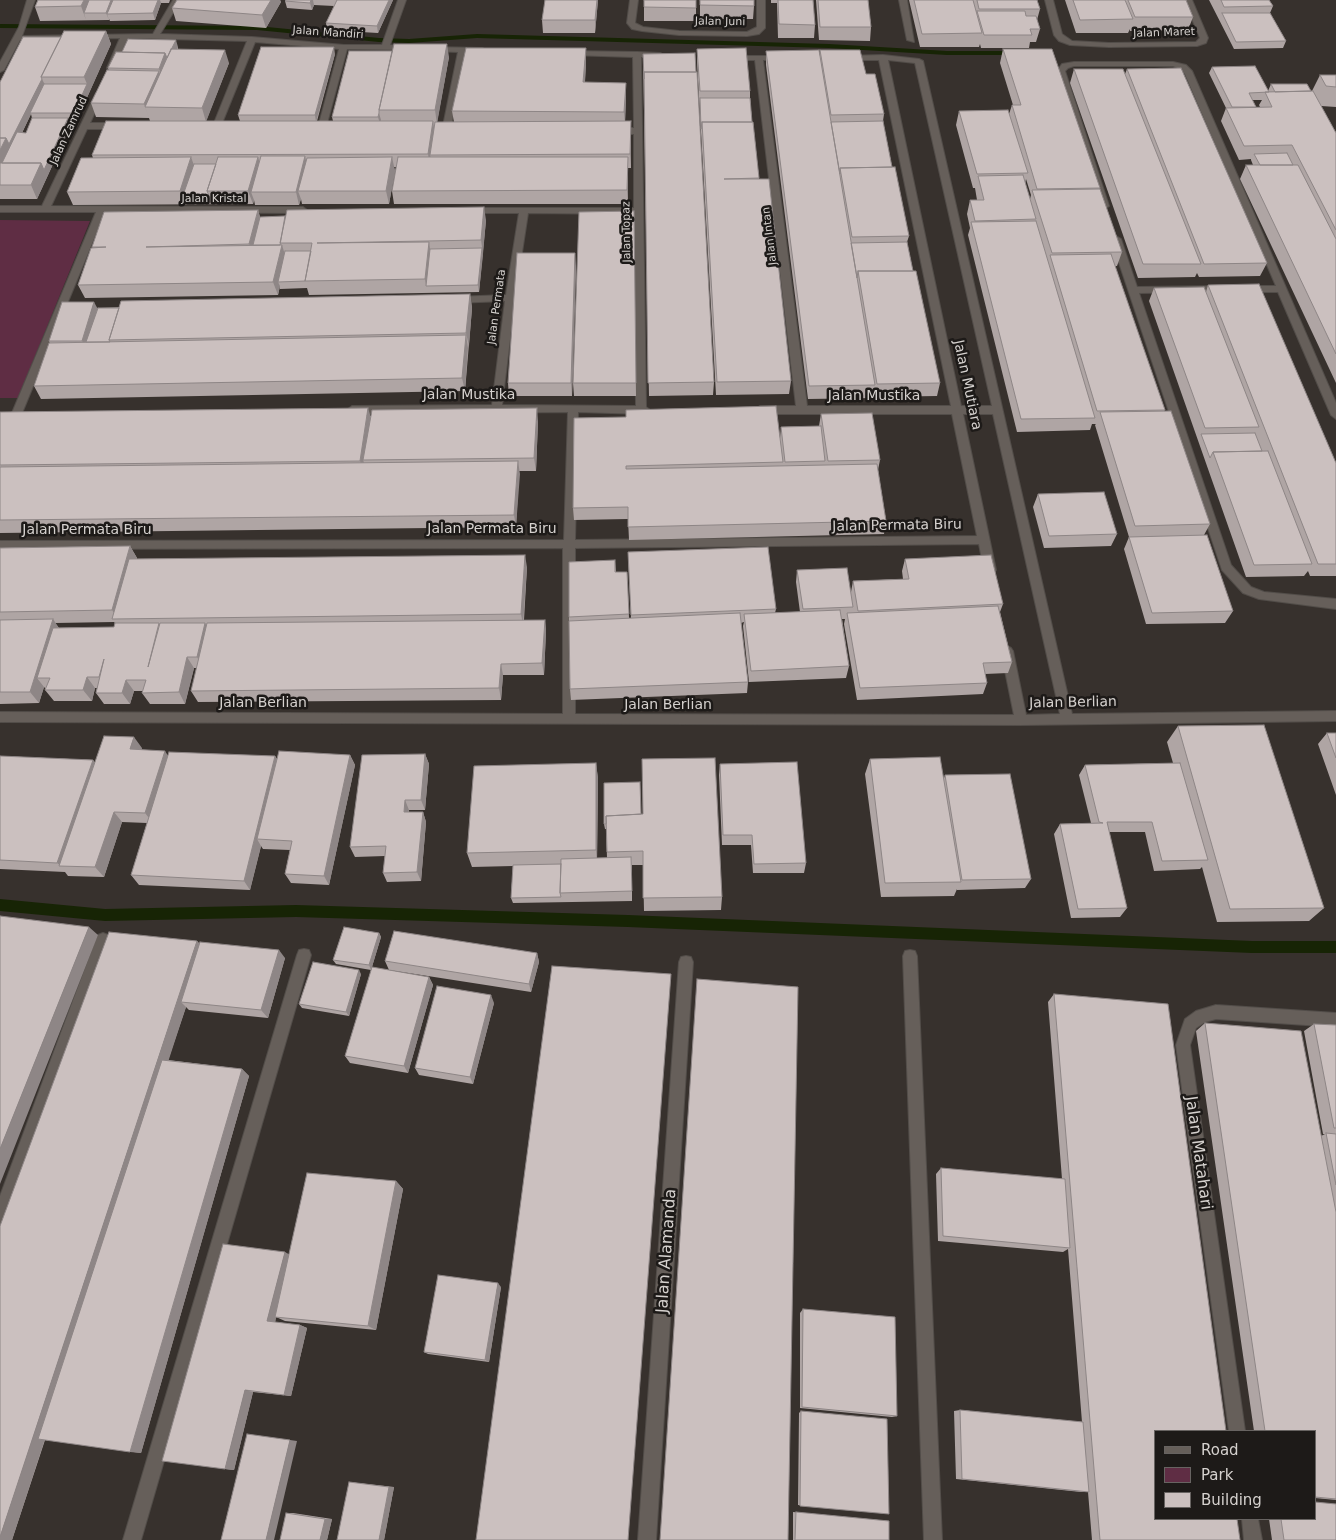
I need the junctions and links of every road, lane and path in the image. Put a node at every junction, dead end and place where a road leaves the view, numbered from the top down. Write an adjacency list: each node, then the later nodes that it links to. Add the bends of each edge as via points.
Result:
1 (31, 0): 11 (street)
2 (177, 0): 9 (street)
3 (402, 0): 14 (street)
4 (634, 0): 5 (street, Jalan Juni, via 631,23 635,27 747,34 760,28)
5 (761, 0)
6 (903, 0): 13 (street)
7 (1049, 0): 8 (street, Jalan Maret, via 1058,35 1070,43 1198,44 1204,38)
8 (1188, 0)
9 (157, 34): 10 (street, Jalan Mandiri); 12 (street, Jalan Mandiri)
10 (125, 36): 11 (street, Jalan Mandiri); 27 (street)
11 (18, 38): 26 (street)
12 (252, 39): 15 (street, Jalan Mandiri); 31 (street)
13 (911, 40)
14 (387, 43): 15 (street, Jalan Mandiri); 16 (street, Jalan Mandiri)
15 (344, 47): 32 (street, via 316,131)
16 (462, 50): 17 (street, Jalan Mandiri); 34 (street)
17 (491, 50)
18 (559, 52): 19 (street)
19 (637, 54): 20 (street); 37 (street, Jalan Topaz)
20 (665, 55)
21 (722, 57): 23 (street)
22 (883, 57): 25 (street); 56 (street, Jalan Mutiara); 57 (street, Jalan Mutiara, via 919,61)
23 (759, 58): 24 (street); 55 (street, Jalan Intan)
24 (788, 58)
25 (835, 58)
26 (0, 70)
27 (105, 81)
28 (101, 90): 29 (street, Jalan Zamrud)
29 (85, 126): 30 (street); 39 (street, Jalan Zamrud)
30 (132, 127)
31 (216, 128)
32 (330, 131)
33 (436, 131): 34 (street)
34 (446, 131): 35 (street)
35 (455, 131)
36 (609, 131): 37 (street)
37 (638, 131): 44 (street, Jalan Topaz)
38 (0, 209): 39 (street, Jalan Kristal)
39 (45, 209): 43 (street, Jalan Kristal)
40 (318, 210): 43 (street, Jalan Kristal)
41 (455, 210): 42 (street)
42 (524, 210): 44 (street); 47 (street, Jalan Permata)
43 (101, 211): 58 (street, via 64,310)
44 (638, 211): 52 (street, Jalan Topaz)
45 (1283, 289): 46 (street); 46 (street, via 1189,73 1173,64 1065,66 1061,71); 59 (street)
46 (1133, 290): 64 (street, via 1226,567 1247,590 1262,596)
47 (510, 298): 48 (street); 49 (street, Jalan Permata)
48 (442, 300)
49 (497, 408): 50 (street, Jalan Mustika); 51 (street, Jalan Mustika)
50 (573, 408): 52 (street, Jalan Mustika); 61 (street)
51 (340, 410)
52 (641, 410): 53 (street, Jalan Mustika)
53 (660, 410)
54 (746, 410): 55 (street, Jalan Mustika)
55 (802, 410): 56 (street, Jalan Mustika)
56 (956, 410): 57 (street, Jalan Mustika); 60 (street, Jalan Mutiara)
57 (998, 410): 68 (street, Jalan Mutiara)
58 (17, 413)
59 (1336, 415)
60 (984, 540): 61 (street, Jalan Permata Biru); 63 (street, Jalan Mutiara)
61 (569, 544): 62 (street, Jalan Permata Biru); 69 (street)
62 (0, 545)
63 (992, 578)
64 (1336, 604)
65 (1005, 644): 70 (street)
66 (1336, 716): 68 (street, Jalan Berlian)
67 (0, 717): 69 (street, Jalan Berlian)
68 (1067, 718): 70 (street, Jalan Berlian)
69 (569, 720): 70 (street, Jalan Berlian)
70 (1021, 720)
71 (103, 939): 76 (street)
72 (304, 955): 79 (street)
73 (910, 956): 81 (street)
74 (686, 962): 80 (street, Jalan Alamanda)
75 (1336, 1020): 77 (street, Jalan Matahari, via 1216,1012 1201,1016 1190,1024 1183,1045)
76 (0, 1216)
77 (1237, 1430)
78 (1250, 1520): 82 (street)
79 (132, 1540)
80 (647, 1540)
81 (933, 1540)
82 (1253, 1540)

